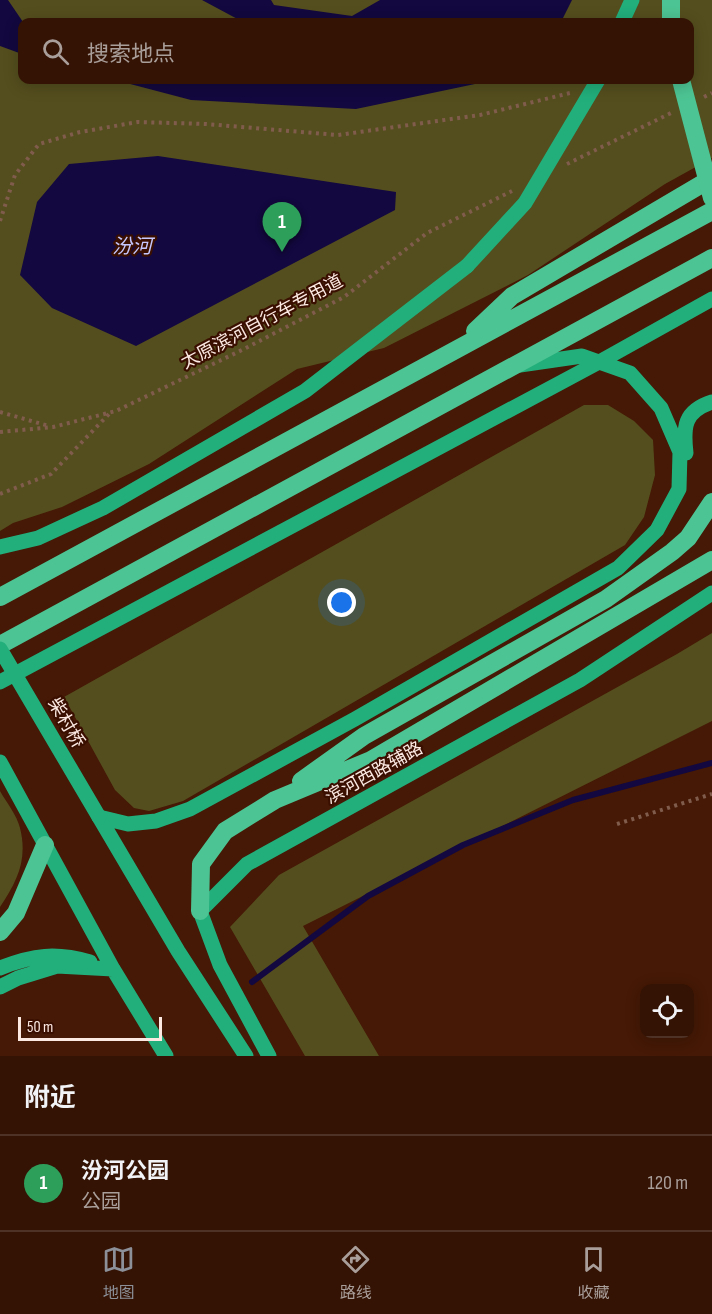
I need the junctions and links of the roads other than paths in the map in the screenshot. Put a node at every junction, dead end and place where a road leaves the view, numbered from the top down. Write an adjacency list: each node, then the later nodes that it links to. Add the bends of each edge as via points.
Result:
1 (632, 0): 3 (main road)
2 (671, 0): 4 (highway)
3 (624, 18)
4 (671, 18)
5 (596, 84): 18 (main road, bridge, via 525,203 467,266 305,391 103,508 38,538)
6 (682, 84): 8 (highway, bridge)
7 (712, 178): 12 (highway, via 512,296)
8 (712, 198)
9 (712, 211): 12 (highway)
10 (712, 258): 14 (highway)
11 (712, 299): 13 (main road)
12 (458, 347): 21 (highway)
13 (601, 361): 14 (main road, via 582,356); 16 (main road, via 630,373 661,408 680,452); 23 (main road)
14 (514, 366): 22 (highway)
15 (712, 402): 16 (main road, via 689,416 684,432 688,468)
16 (679, 489): 26 (main road, via 657,530 618,568 355,719 190,809 156,821 128,824)
17 (712, 502): 25 (highway, via 688,538 606,600 364,736)
18 (0, 548)
19 (712, 560): 25 (highway, via 371,760)
20 (712, 593): 28 (main road, 滨河西路辅路, via 580,680 247,864)
21 (0, 597)
22 (0, 647): 26 (main road, 柴村桥, bridge)
23 (0, 682)
24 (0, 762): 27 (main road)
25 (275, 800): 28 (highway, via 225,831 201,864)
26 (99, 817): 34 (main road, 柴村桥)
27 (45, 845): 29 (highway, via 16,913); 31 (main road)
28 (200, 911): 35 (main road, via 220,965)
29 (0, 932)
30 (0, 968): 31 (main road, via 40,955 69,956)
31 (113, 969): 32 (main road, via 57,966); 33 (main road)
32 (0, 987)
33 (166, 1056)
34 (246, 1056)
35 (269, 1056)

